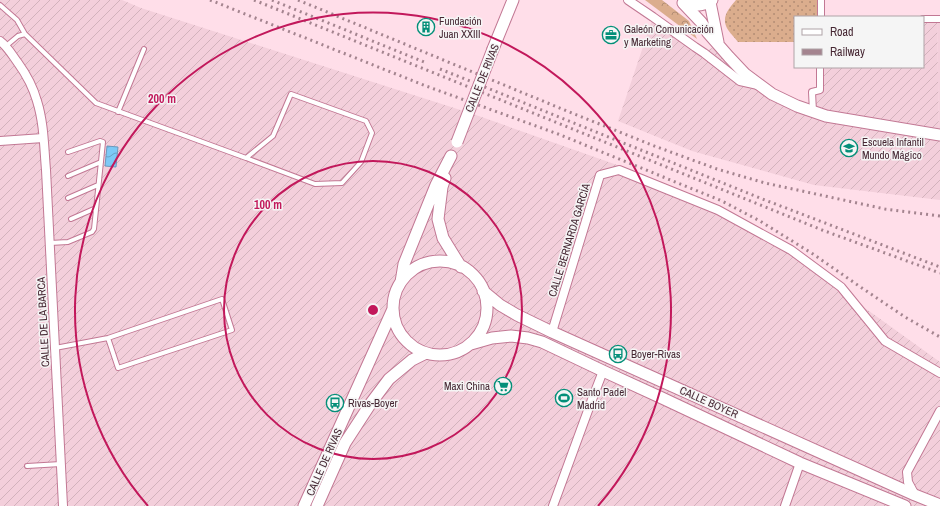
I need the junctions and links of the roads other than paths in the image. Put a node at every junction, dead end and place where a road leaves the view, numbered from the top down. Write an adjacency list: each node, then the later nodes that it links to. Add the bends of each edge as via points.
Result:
1 (513, 0): 23 (main road, CALLE DE RIVAS, bridge)
2 (628, 0): 14 (street)
3 (821, 0): 7 (street)
4 (681, 1): 5 (main road, via 692,6); 12 (main road)
5 (711, 1): 12 (main road)
6 (0, 5): 10 (lane, via 17,20)
7 (821, 16)
8 (924, 19): 9 (street)
9 (940, 19)
10 (25, 34): 11 (lane); 17 (lane, via 96,103)
11 (3, 43): 20 (street, CALLE DE LA BARCA, via 31,85 41,118)
12 (718, 45): 14 (street); 16 (main road)
13 (144, 49): 17 (lane)
14 (704, 53): 16 (street, via 740,81)
15 (820, 68): 18 (street, via 820,90 812,92)
16 (760, 86): 18 (main road)
17 (118, 112): 24 (lane)
18 (813, 112): 19 (main road)
19 (940, 135)
20 (43, 138): 21 (street); 31 (street, CALLE DE LA BARCA)
21 (0, 141)
22 (68, 152): 25 (lane, via 100,141 103,142)
23 (451, 156): 32 (main road, CALLE DE RIVAS, via 442,187 438,219 443,238); 33 (main road, CALLE DE RIVAS, via 436,185 404,264)
24 (246, 158): 24 (lane, via 315,184 342,183 361,162 372,133 366,121 291,94 273,136)
25 (101, 162): 26 (lane); 27 (lane)
26 (68, 176)
27 (98, 185): 28 (lane); 29 (lane)
28 (68, 198)
29 (96, 208): 30 (lane); 31 (lane, via 92,232 68,242)
30 (71, 219)
31 (50, 243): 39 (street, CALLE DE LA BARCA)
32 (461, 267): 33 (main road, via 445,262 428,263 413,270); 34 (main road, via 475,277)
33 (401, 282): 35 (main road, via 395,295)
34 (483, 291): 36 (main road, CALLE BOYER, via 500,305); 38 (main road, via 487,304 486,317 482,330)
35 (394, 309): 40 (main road, via 396,323 403,336 413,346); 50 (main road, CALLE DE RIVAS)
36 (552, 332): 42 (street, CALLE BERNARDA GARCÍA, via 600,175 618,170 718,210 791,250 841,287 885,341); 47 (main road, CALLE BOYER)
37 (108, 338): 37 (lane, via 222,299 232,330 118,368); 39 (lane)
38 (471, 344): 40 (main road, via 450,354); 41 (main road, CALLE BOYER, via 510,336 528,338)
39 (55, 349): 45 (street, CALLE DE LA BARCA)
40 (426, 353): 51 (main road, CALLE DE RIVAS, via 412,360 389,379 371,403 345,443)
41 (603, 371): 44 (main road, CALLE BOYER); 52 (street)
42 (940, 373)
43 (940, 411): 47 (street, via 907,472 908,482)
44 (800, 463): 53 (street); 54 (main road, CALLE BOYER)
45 (61, 464): 46 (lane); 49 (street, CALLE DE LA BARCA)
46 (27, 466)
47 (915, 495): 48 (main road, CALLE BOYER)
48 (940, 505)
49 (63, 506)
50 (304, 506)
51 (317, 506)
52 (553, 506)
53 (785, 506)
54 (905, 506)

